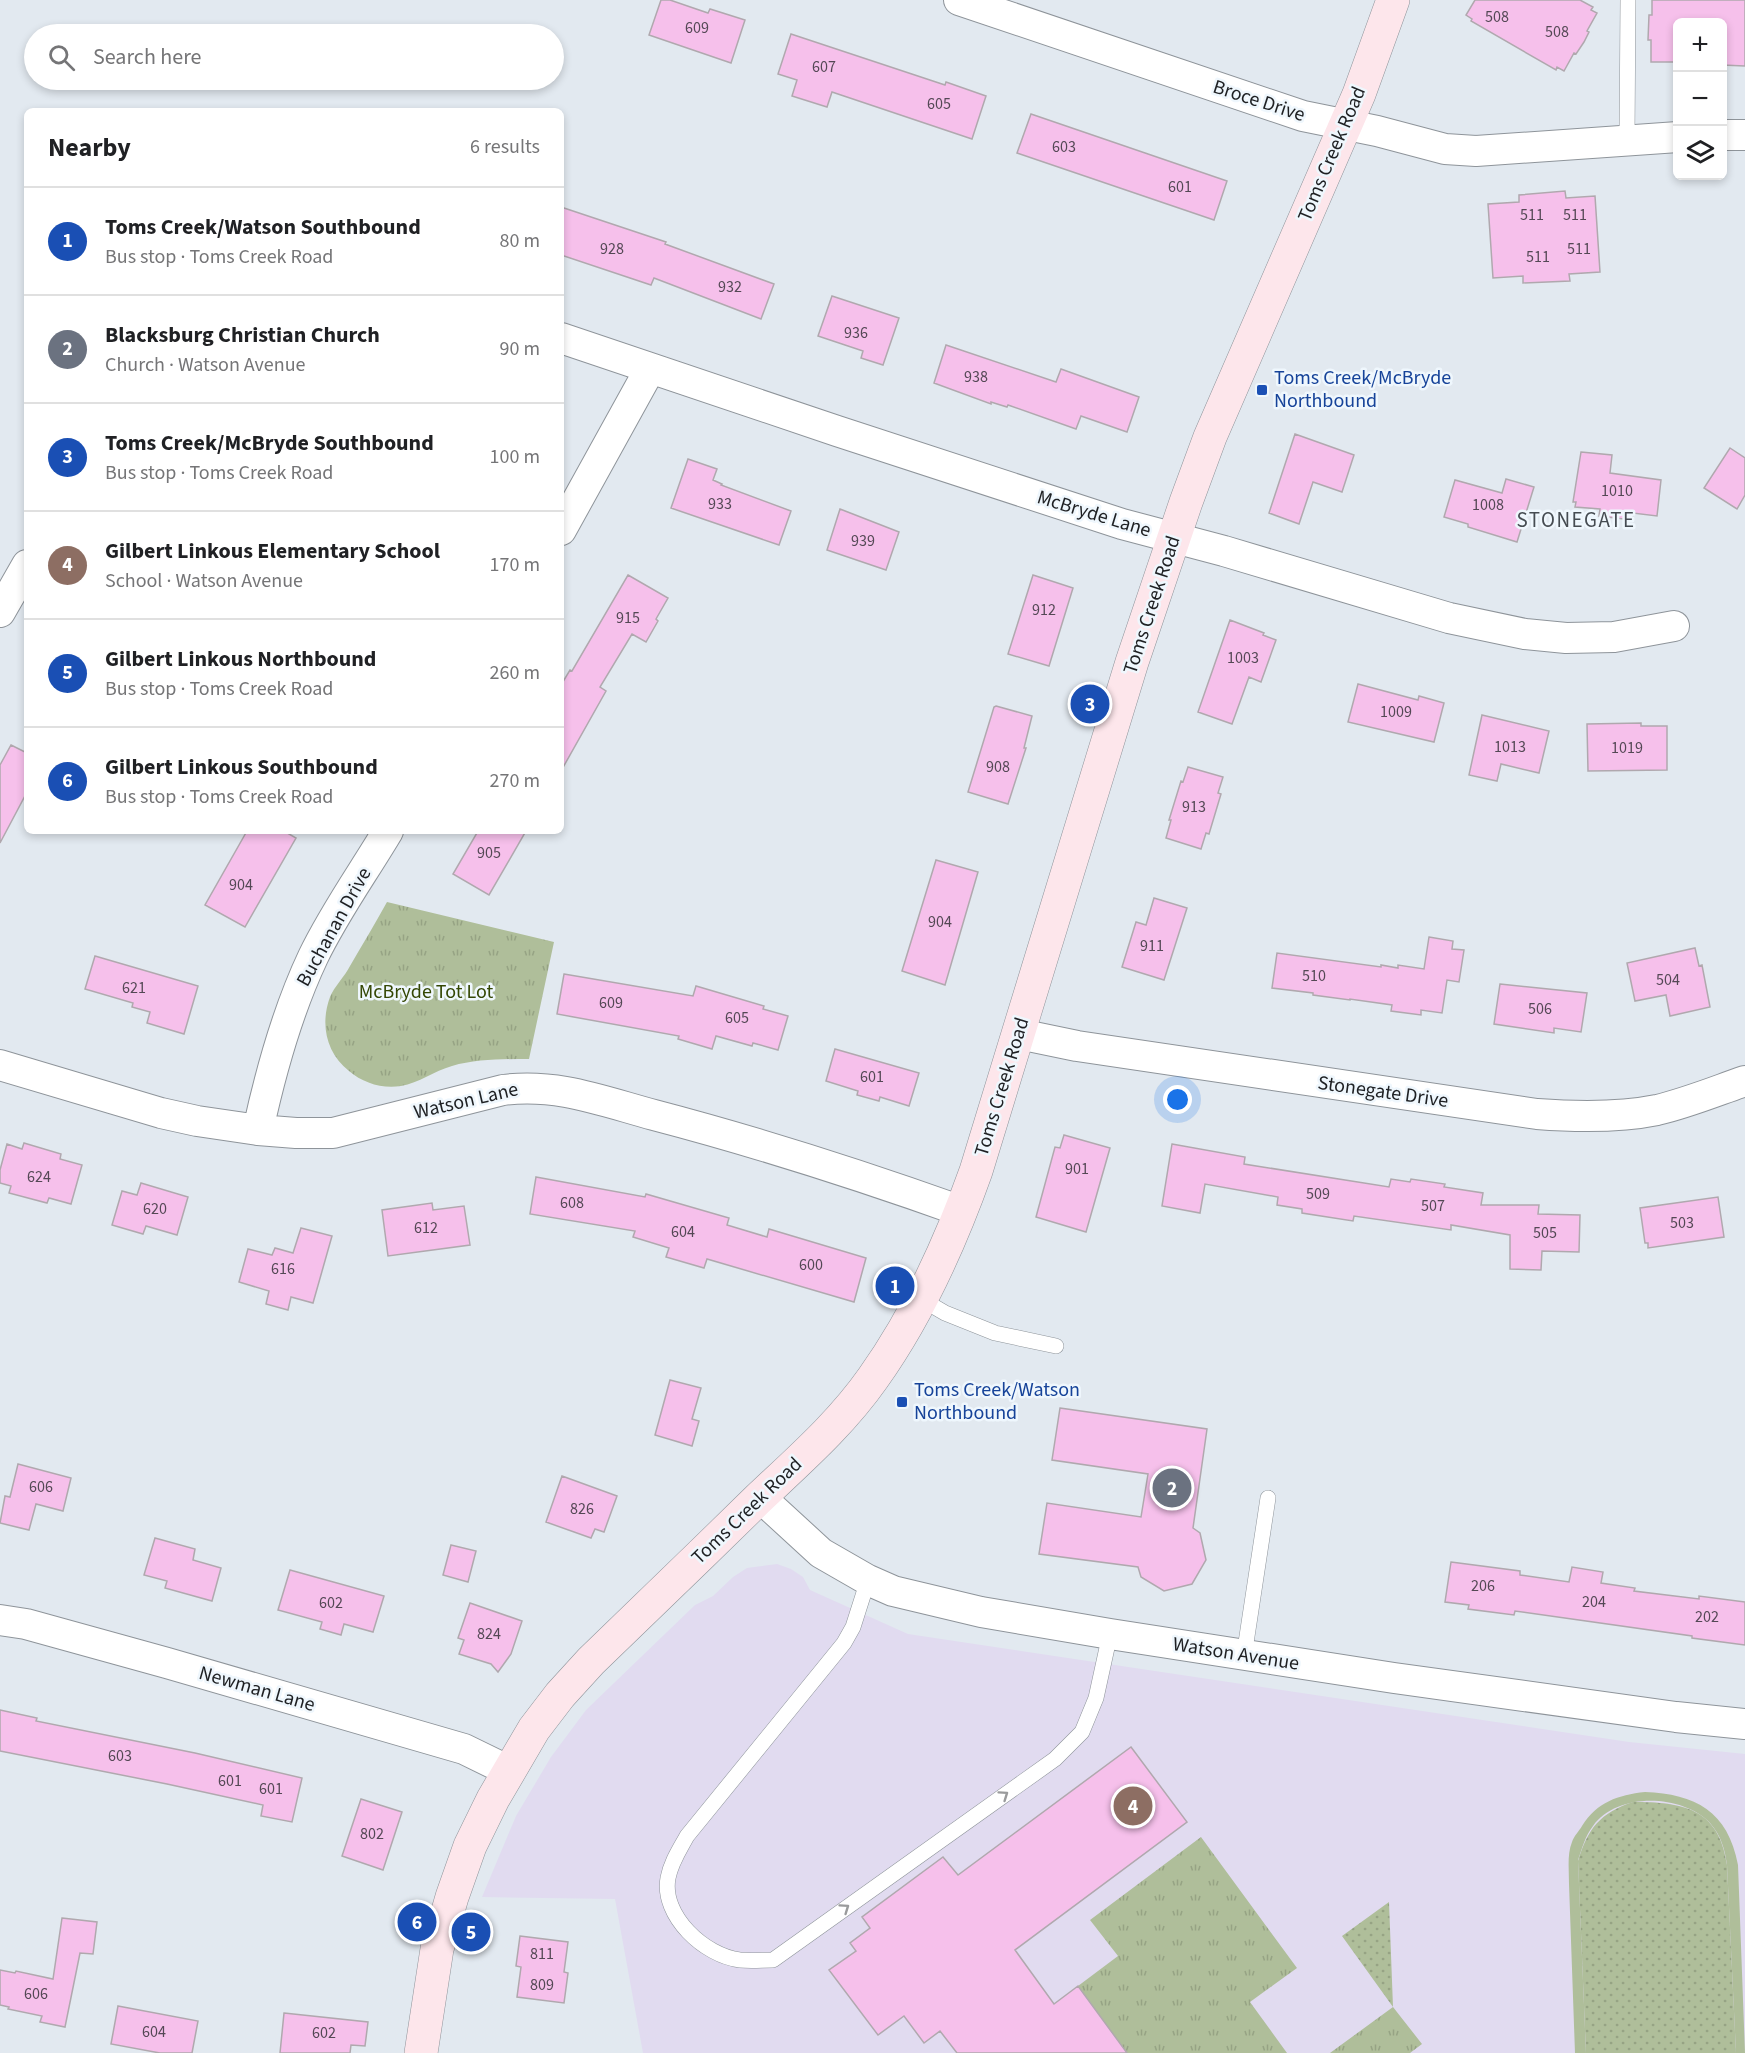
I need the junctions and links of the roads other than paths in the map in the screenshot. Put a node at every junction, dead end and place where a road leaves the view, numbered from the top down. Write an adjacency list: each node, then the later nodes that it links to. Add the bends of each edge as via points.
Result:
1 (959, 0): 4 (street, Broce Drive, via 1303,116)
2 (1394, 0): 4 (main road, Toms Creek Road)
3 (1628, 0): 8 (lane)
4 (1345, 125): 8 (street, Broce Drive, via 1445,149 1476,151); 12 (main road, Toms Creek Road, via 1210,437)
5 (1727, 135): 6 (street)
6 (1745, 135)
7 (1673, 137): 8 (street, Broce Drive)
8 (1627, 139)
9 (564, 339): 10 (street, McBryde Lane)
10 (650, 369): 11 (street); 12 (street, McBryde Lane, via 1063,506)
11 (564, 525)
12 (1173, 538): 15 (street, McBryde Lane, via 1449,618 1525,634 1614,637); 17 (main road, Toms Creek Road)
13 (24, 570): 14 (street)
14 (0, 612)
15 (1674, 626)
16 (386, 834): 20 (street, Buchanan Drive, via 340,908 302,982 280,1040)
17 (1019, 1034): 19 (street, Stonegate Drive, via 1089,1048 1567,1117 1657,1110); 21 (main road, Toms Creek Road)
18 (0, 1065): 20 (street, Watson Lane, via 160,1113)
19 (1745, 1081)
20 (258, 1130): 21 (street, Watson Lane, via 333,1133 503,1090 558,1089 790,1155)
21 (961, 1211): 22 (main road, Toms Creek Road)
22 (921, 1299): 23 (lane, via 995,1333); 24 (main road, Toms Creek Road, via 857,1399 822,1440)
23 (1056, 1346)
24 (760, 1497): 26 (street, Watson Avenue, via 821,1553); 31 (main road, Toms Creek Road, via 568,1686 534,1729)
25 (1268, 1498): 29 (lane)
26 (868, 1580): 28 (street, Watson Avenue, via 893,1591 981,1612); 28 (lane, one-way to 28, via 844,1643 687,1836 675,1857 668,1879 668,1896 680,1924 717,1952 739,1960 773,1960 1055,1759 1082,1732 1096,1698)
27 (0, 1620): 31 (street, Newman Lane, via 167,1663 464,1749)
28 (1110, 1634): 29 (street, Watson Avenue)
29 (1244, 1656): 30 (street, Watson Avenue)
30 (1745, 1724)
31 (509, 1771): 32 (main road, Toms Creek Road, via 481,1822 452,1897 437,1949)
32 (421, 2053)

